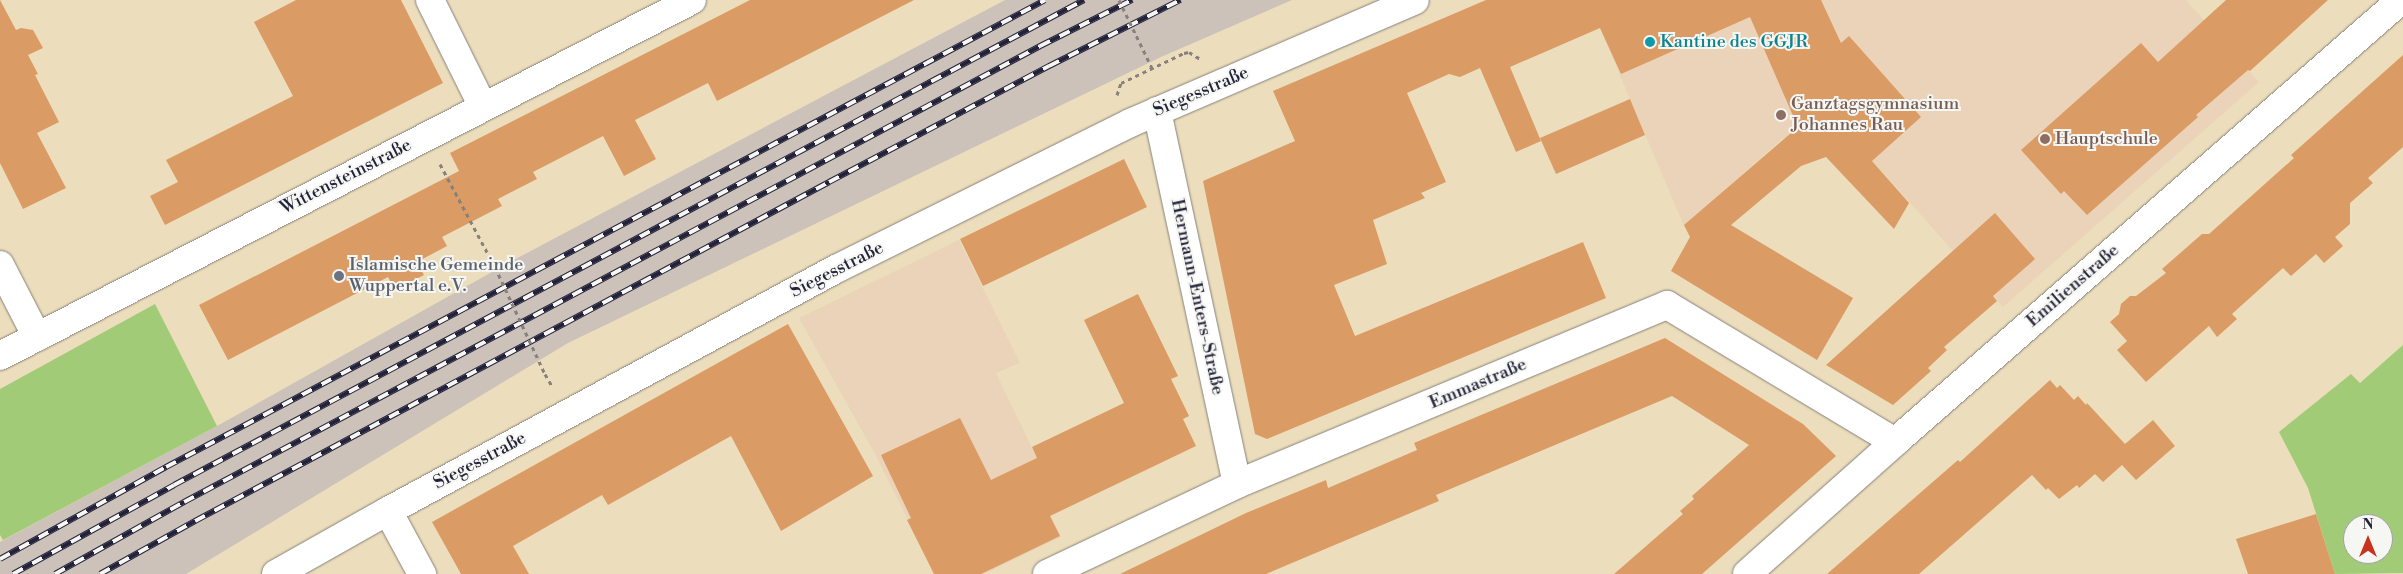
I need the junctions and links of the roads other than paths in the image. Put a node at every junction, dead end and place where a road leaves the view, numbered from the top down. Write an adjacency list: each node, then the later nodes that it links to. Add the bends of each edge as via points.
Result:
1 (430, 0): 5 (street)
2 (692, 0): 5 (street, Wittensteinstraße)
3 (1415, 0): 6 (street, Siegesstraße)
4 (2401, 0): 10 (street, Emilienstraße)
5 (483, 107): 8 (street, Wittensteinstraße)
6 (1157, 111): 11 (street, Hermann-Enters-Straße); 12 (street, Siegesstraße, via 836,269)
7 (0, 265): 8 (street)
8 (37, 337): 9 (street, Wittensteinstraße)
9 (0, 356)
10 (1895, 442): 11 (street, Emmastraße, via 1667,305); 16 (street, Emilienstraße)
11 (1236, 484): 15 (street, Emmastraße)
12 (388, 511): 13 (street, Siegesstraße); 14 (street)
13 (276, 574)
14 (422, 574)
15 (1047, 574)
16 (1747, 574)

